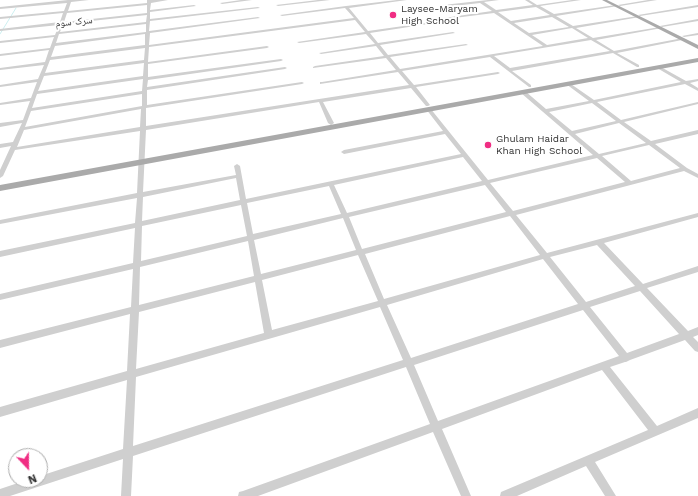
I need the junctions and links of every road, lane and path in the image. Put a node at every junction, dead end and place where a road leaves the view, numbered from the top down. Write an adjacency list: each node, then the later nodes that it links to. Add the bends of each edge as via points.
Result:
1 (87, 0): 14 (street)
2 (166, 0): 15 (street)
3 (193, 0): 20 (street)
4 (250, 0): 16 (street)
5 (328, 0): 18 (street)
6 (355, 0): 19 (street)
7 (405, 0): 19 (street)
8 (497, 0): 17 (street)
9 (527, 0): 22 (street)
10 (579, 0): 22 (street)
11 (604, 0): 23 (main road)
12 (610, 0): 23 (main road)
13 (655, 0): 23 (street)
14 (70, 1): 26 (street); 28 (street)
15 (149, 2): 28 (street); 29 (street)
16 (221, 2): 30 (street)
17 (481, 2): 21 (street); 31 (street)
18 (278, 5)
19 (360, 5): 25 (street)
20 (194, 6): 29 (street, سرک سوم); 33 (street)
21 (444, 6)
22 (537, 6): 31 (street); 34 (street)
23 (618, 6): 34 (street); 35 (main road)
24 (698, 6): 35 (street)
25 (346, 7): 32 (street); 39 (street)
26 (0, 8)
27 (258, 8): 30 (street)
28 (66, 12): 36 (street); 44 (street)
29 (148, 12): 41 (street); 44 (street, سرک سوم)
30 (224, 12): 33 (street)
31 (496, 12): 38 (street); 43 (street)
32 (282, 14)
33 (196, 15): 41 (street)
34 (554, 16): 43 (street); 45 (street)
35 (639, 16): 45 (street); 46 (main road)
36 (0, 18)
37 (258, 18): 48 (street)
38 (446, 18)
39 (356, 19): 49 (street); 61 (street)
40 (698, 20): 46 (street)
41 (148, 22): 48 (street); 51 (street)
42 (440, 22): 49 (street)
43 (511, 22): 52 (street)
44 (61, 23): 47 (street, سرک سوم); 51 (street)
45 (572, 27): 52 (street); 55 (street)
46 (661, 27): 54 (main road); 55 (street)
47 (0, 30)
48 (148, 32): 61 (street); 63 (street)
49 (368, 32): 57 (street); 59 (street)
50 (453, 33): 59 (street)
51 (58, 34): 56 (street); 63 (street)
52 (528, 34): 62 (street)
53 (698, 34): 54 (street)
54 (683, 38): 58 (main road); 65 (main road); 66 (street)
55 (592, 39): 62 (street); 66 (street)
56 (0, 42)
57 (298, 42)
58 (698, 43)
59 (378, 44): 67 (street); 71 (street)
60 (466, 45): 71 (street)
61 (147, 46): 74 (street); 75 (street)
62 (546, 46): 68 (street)
63 (52, 47): 70 (street); 74 (street)
64 (267, 47): 75 (street)
65 (698, 47)
66 (614, 52): 76 (street); 82 (street)
67 (322, 53)
68 (490, 54): 81 (street); 82 (street)
69 (698, 54): 76 (main road)
70 (0, 55)
71 (388, 57): 77 (street); 81 (street)
72 (281, 60): 85 (street)
73 (698, 60): 78 (main road)
74 (48, 61): 80 (street); 84 (street)
75 (146, 62): 84 (street); 85 (street)
76 (637, 66): 93 (main road)
77 (315, 67)
78 (659, 67): 89 (main road); 90 (street)
79 (285, 68): 94 (street)
80 (0, 69)
81 (400, 70): 88 (street); 92 (street)
82 (508, 70): 93 (street)
83 (498, 73): 92 (street)
84 (42, 78): 91 (street); 97 (street)
85 (146, 78): 94 (street); 97 (street)
86 (698, 80): 90 (street)
87 (302, 83): 104 (street)
88 (322, 83)
89 (568, 83): 96 (main road); 101 (street)
90 (686, 83): 95 (street); 101 (street)
91 (0, 86)
92 (412, 86): 99 (street); 105 (street)
93 (529, 86): 100 (main road)
94 (145, 90): 104 (street); 106 (street)
95 (698, 90)
96 (523, 92): 100 (main road); 107 (street)
97 (36, 93): 98 (street)
98 (33, 99): 103 (street); 106 (street)
99 (320, 100): 110 (street); 112 (street)
100 (465, 100): 105 (main road)
101 (593, 102): 107 (street); 109 (street)
102 (698, 103): 109 (street)
103 (0, 104)
104 (145, 107): 112 (street); 113 (street)
105 (428, 107): 110 (main road); 114 (street); 123 (main road)
106 (29, 110): 108 (street)
107 (546, 111): 116 (street)
108 (25, 121): 111 (street); 113 (street)
109 (620, 121): 116 (street); 117 (street)
110 (331, 123): 123 (main road)
111 (0, 125)
112 (144, 127): 119 (street); 123 (street)
113 (22, 129): 119 (street)
114 (445, 132): 120 (street); 121 (street)
115 (698, 132): 117 (street)
116 (571, 133): 122 (street)
117 (651, 144): 122 (street); 125 (street)
118 (0, 146): 119 (street)
119 (13, 147): 127 (street)
120 (344, 152)
121 (464, 155): 130 (street); 132 (street)
122 (598, 157): 130 (street); 131 (street)
123 (142, 159): 129 (main road); 133 (main road); 134 (street)
124 (237, 166): 128 (street)
125 (685, 169): 126 (street); 131 (street)
126 (696, 173)
127 (0, 176)
128 (239, 176): 134 (street); 135 (street)
129 (0, 181)
130 (486, 182): 136 (street); 137 (street)
131 (630, 183): 136 (street)
132 (331, 184): 135 (street); 137 (street)
133 (0, 188)
134 (141, 195): 139 (street); 140 (street)
135 (243, 202): 140 (street); 141 (street)
136 (510, 214): 143 (street); 145 (street)
137 (345, 215): 141 (street); 143 (street)
138 (698, 215): 142 (street)
139 (0, 222)
140 (139, 225): 144 (street); 146 (street)
141 (252, 238): 146 (street); 148 (street)
142 (598, 242): 145 (street); 149 (street)
143 (361, 251): 148 (street); 151 (street)
144 (0, 254)
145 (545, 256): 151 (street); 152 (street)
146 (137, 263): 150 (street); 153 (street)
147 (698, 269): 149 (street)
148 (259, 279): 153 (street); 155 (street)
149 (640, 287): 152 (street); 156 (street)
150 (0, 296)
151 (383, 303): 155 (street); 160 (street)
152 (584, 305): 159 (street); 160 (street)
153 (136, 309): 157 (street); 162 (street)
154 (698, 331): 156 (street)
155 (269, 335): 162 (street)
156 (686, 335): 158 (street); 159 (street)
157 (0, 344)
158 (698, 348)
159 (626, 358): 161 (street)
160 (409, 363): 165 (street); 167 (street)
161 (603, 365): 165 (street); 166 (street)
162 (130, 376): 163 (street); 167 (street)
163 (0, 412)
164 (698, 413): 166 (street)
165 (436, 426): 171 (street); 172 (street)
166 (654, 431): 168 (street)
167 (128, 452): 169 (street); 170 (street)
168 (588, 461): 173 (street); 174 (street)
169 (0, 494)
170 (126, 496)
171 (243, 496)
172 (466, 496)
173 (505, 496)
174 (611, 496)

